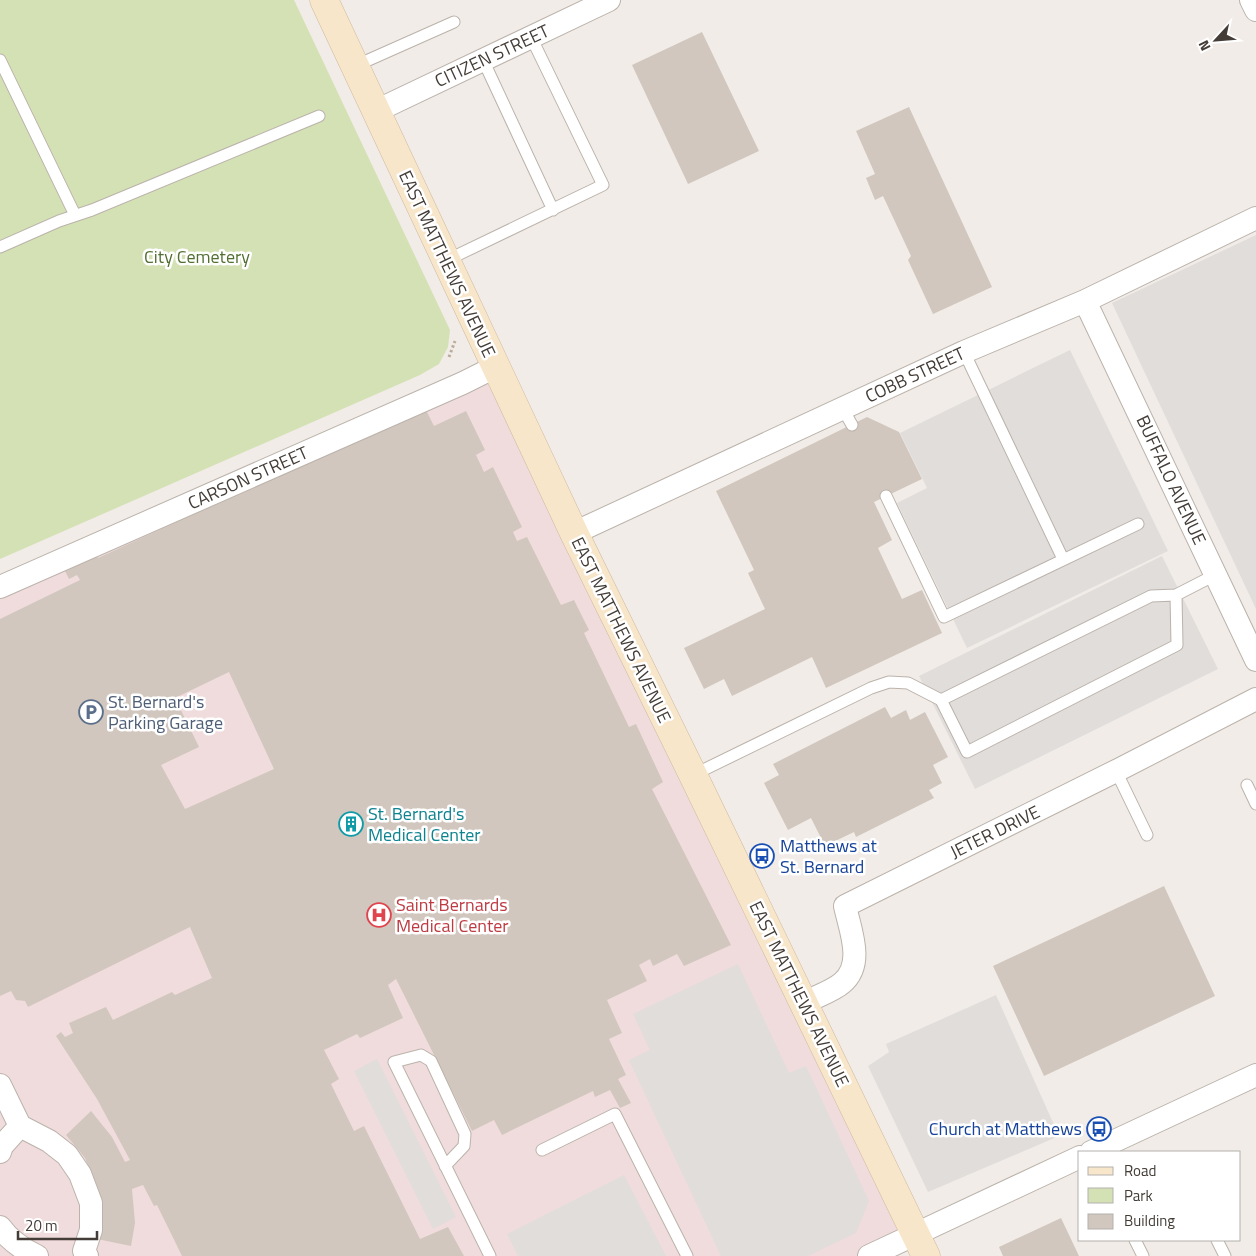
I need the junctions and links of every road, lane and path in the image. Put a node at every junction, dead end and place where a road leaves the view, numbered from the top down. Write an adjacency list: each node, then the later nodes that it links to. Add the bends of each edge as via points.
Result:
1 (324, 0): 9 (street, EAST MATTHEWS AVENUE)
2 (609, 0): 6 (street, CITIZEN STREET)
3 (1251, 0): 4 (street)
4 (1256, 10)
5 (454, 22): 9 (lane)
6 (531, 37): 8 (street, CITIZEN STREET); 12 (lane, via 603,185)
7 (0, 60): 13 (lane)
8 (483, 60): 10 (street, CITIZEN STREET); 12 (lane)
9 (355, 66): 10 (street, EAST MATTHEWS AVENUE)
10 (376, 111): 16 (street, EAST MATTHEWS AVENUE)
11 (319, 116): 13 (lane)
12 (553, 210): 16 (lane)
13 (75, 215): 15 (lane)
14 (1256, 218): 17 (street, COBB STREET)
15 (0, 247)
16 (445, 261): 19 (street, EAST MATTHEWS AVENUE)
17 (1085, 300): 18 (street, COBB STREET); 24 (street, BUFFALO AVENUE)
18 (964, 352): 22 (street, COBB STREET, via 847,417); 23 (lane)
19 (495, 368): 22 (street, EAST MATTHEWS AVENUE); 25 (street, CARSON STREET)
20 (886, 496): 23 (lane, via 944,617)
21 (1138, 524): 23 (lane)
22 (574, 533): 31 (street, EAST MATTHEWS AVENUE)
23 (1063, 559)
24 (1216, 575): 26 (lane); 27 (street, BUFFALO AVENUE)
25 (0, 587)
26 (1176, 596): 29 (lane, via 1151,596); 29 (lane, via 1177,645 967,752)
27 (1256, 660)
28 (1256, 699): 30 (street, JETER DRIVE)
29 (941, 700): 31 (lane, via 908,682 889,682)
30 (1116, 771): 34 (lane); 35 (street, JETER DRIVE, via 845,906 855,954 854,967 842,983)
31 (693, 775): 35 (street, EAST MATTHEWS AVENUE)
32 (1248, 785): 33 (lane)
33 (1256, 804)
34 (1147, 835)
35 (804, 1003): 47 (street, EAST MATTHEWS AVENUE)
36 (1256, 1075): 40 (street)
37 (0, 1085): 38 (street)
38 (20, 1126): 41 (street); 48 (street, via 67,1155 80,1174 91,1203 91,1230)
39 (542, 1150): 51 (lane, via 615,1114)
40 (1093, 1151)
41 (0, 1152)
42 (1078, 1159): 47 (street)
43 (445, 1166): 43 (lane, via 441,1157 394,1062 421,1055 430,1061 465,1134 464,1146); 50 (lane)
44 (2, 1234): 49 (street)
45 (1136, 1241): 53 (lane)
46 (1218, 1241): 54 (lane)
47 (921, 1245): 52 (street)
48 (83, 1254)
49 (37, 1256)
50 (490, 1256)
51 (687, 1256)
52 (869, 1256)
53 (1143, 1256)
54 (1225, 1256)

